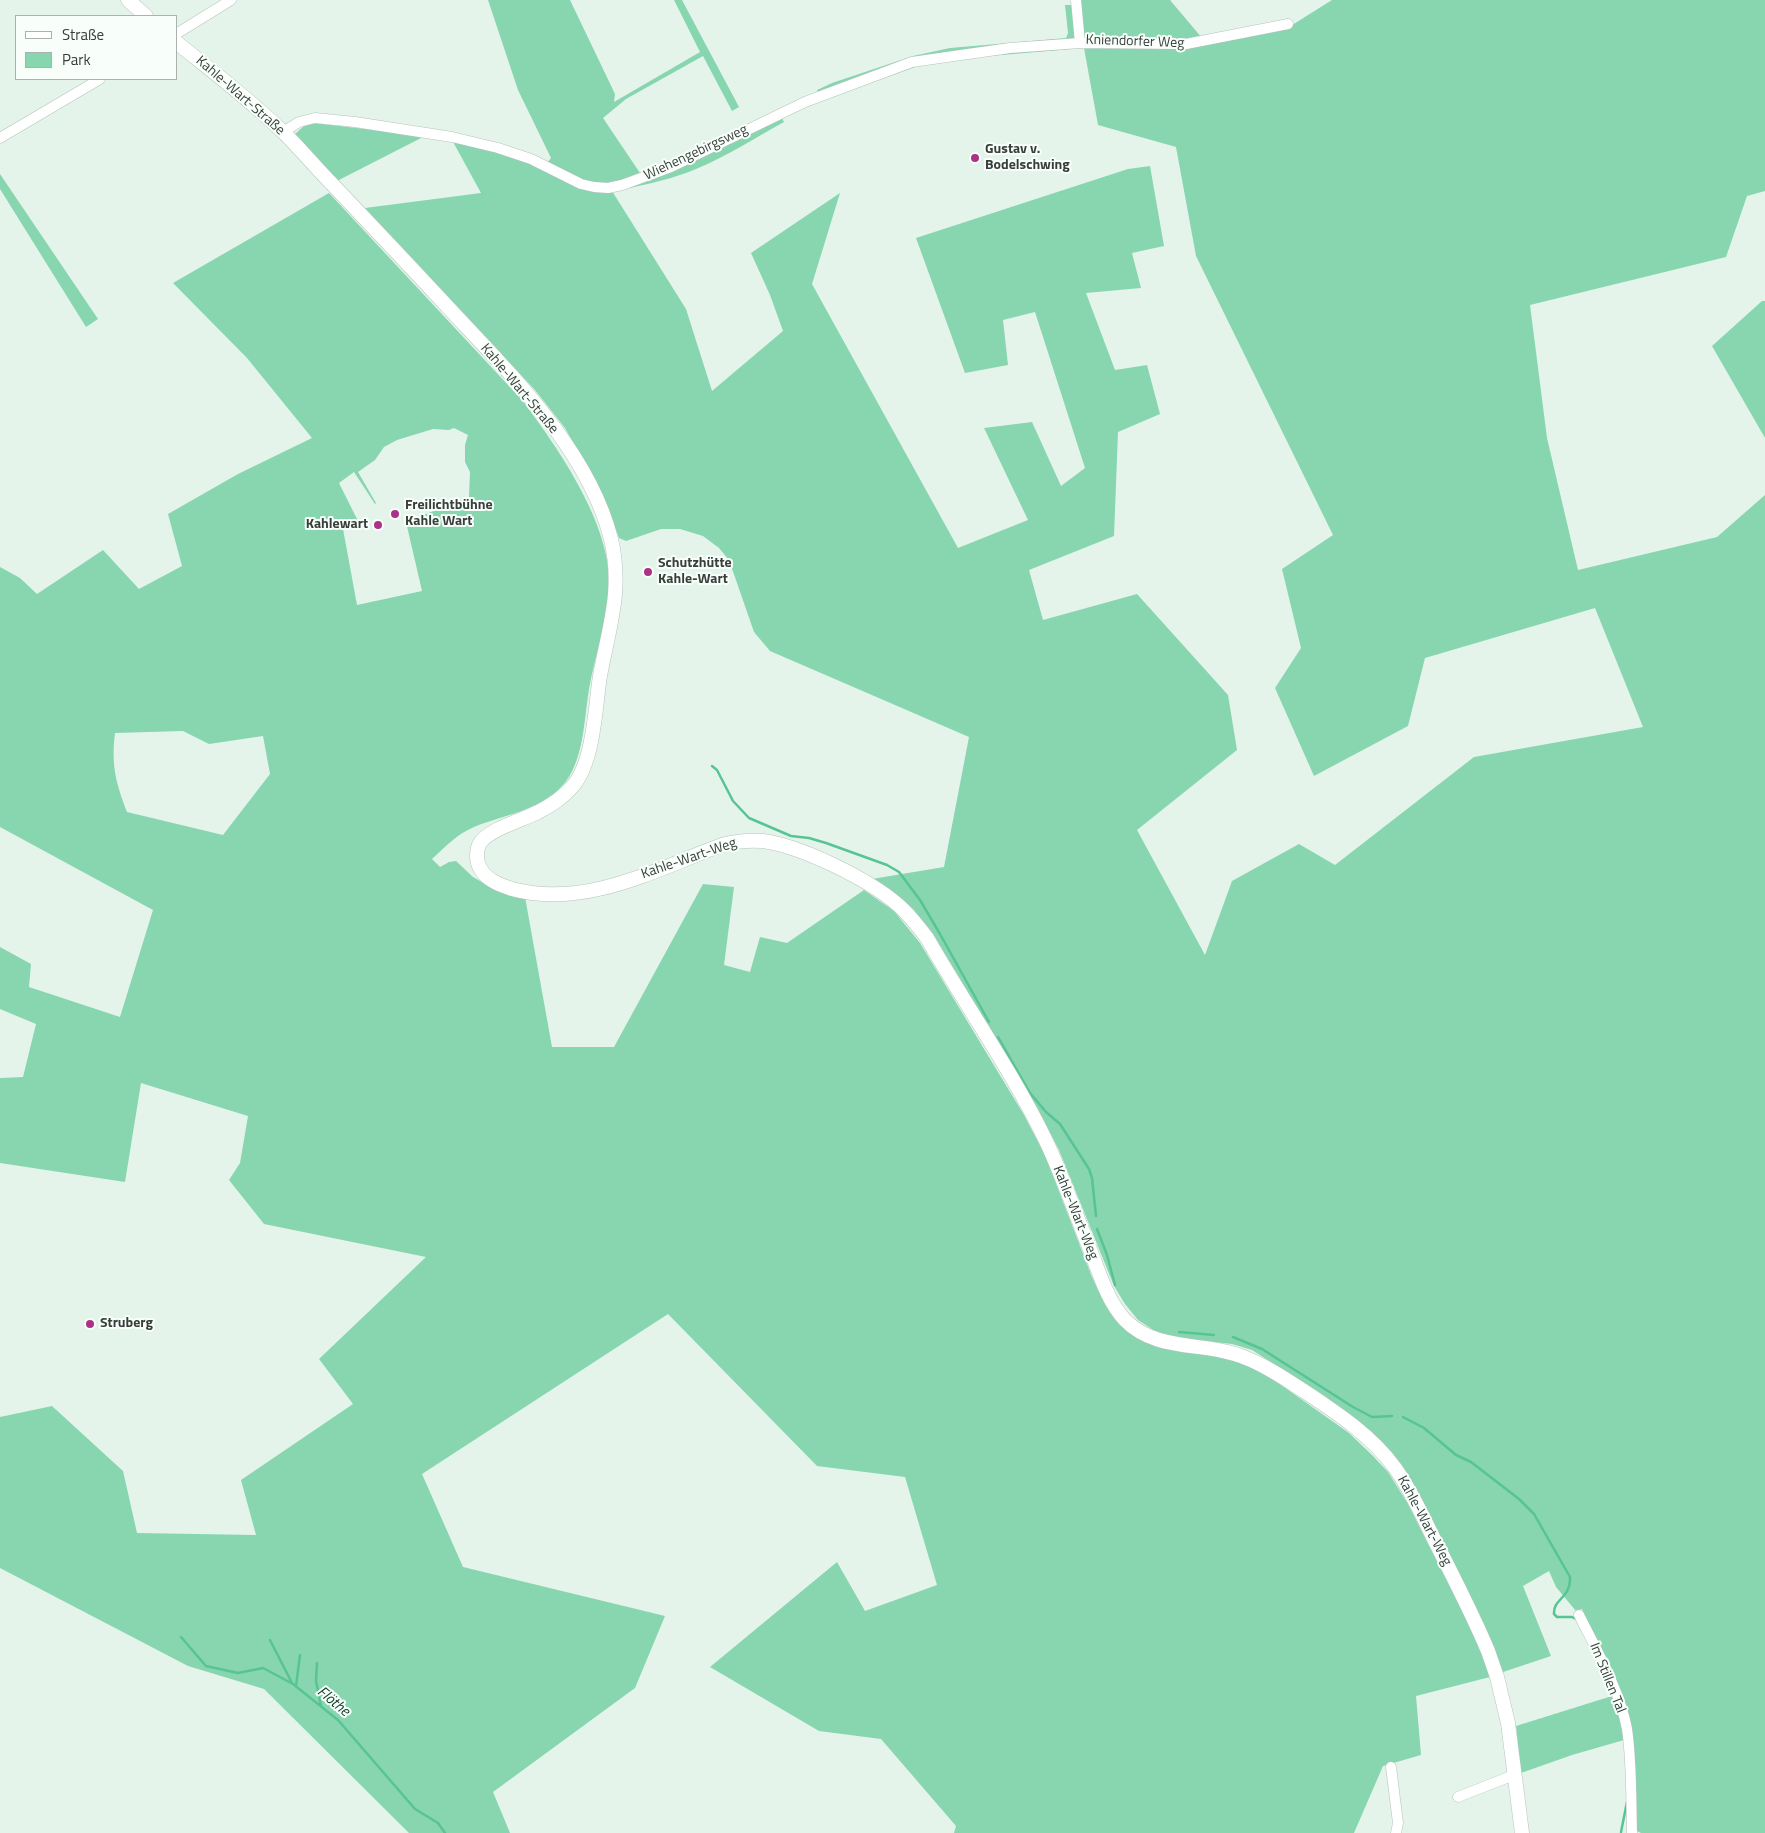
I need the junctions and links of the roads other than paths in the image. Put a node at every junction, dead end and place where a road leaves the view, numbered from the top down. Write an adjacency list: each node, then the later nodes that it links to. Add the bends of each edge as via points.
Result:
1 (128, 0): 4 (street)
2 (232, 0): 6 (street)
3 (1076, 0): 7 (street, Kniendorfer Weg)
4 (145, 15)
5 (1288, 24): 7 (street, Kniendorfer Weg, via 1186,44)
6 (178, 33)
7 (1080, 43): 10 (street, Wiehengebirgsweg, via 1010,48 912,62 806,102 671,167 608,188 581,184 531,159 452,137 316,118 299,122)
8 (178, 44): 10 (street, Kahle-Wart-Straße)
9 (98, 80): 11 (street)
10 (283, 132): 12 (street, Kahle-Wart-Straße, via 529,396 582,471 610,538 615,564 614,608 600,675 592,738 582,773 559,800 488,835)
11 (0, 138)
12 (478, 850): 15 (street, Kahle-Wart-Weg, via 478,865 493,881 522,891 566,894 608,887 737,841 765,842 813,856 897,904 928,938 1031,1113 1058,1168 1107,1292 1124,1318 1146,1335 1160,1340 1223,1350 1263,1365 1353,1426 1395,1468 1424,1519 1488,1651 1505,1708)
13 (1579, 1615): 19 (street, Im Stillen Tal, via 1605,1667 1626,1727)
14 (1391, 1767): 17 (street, via 1398,1823)
15 (1514, 1775): 16 (street); 18 (street, Kahle-Wart-Weg)
16 (1458, 1798)
17 (1396, 1833)
18 (1522, 1833)
19 (1632, 1833)

